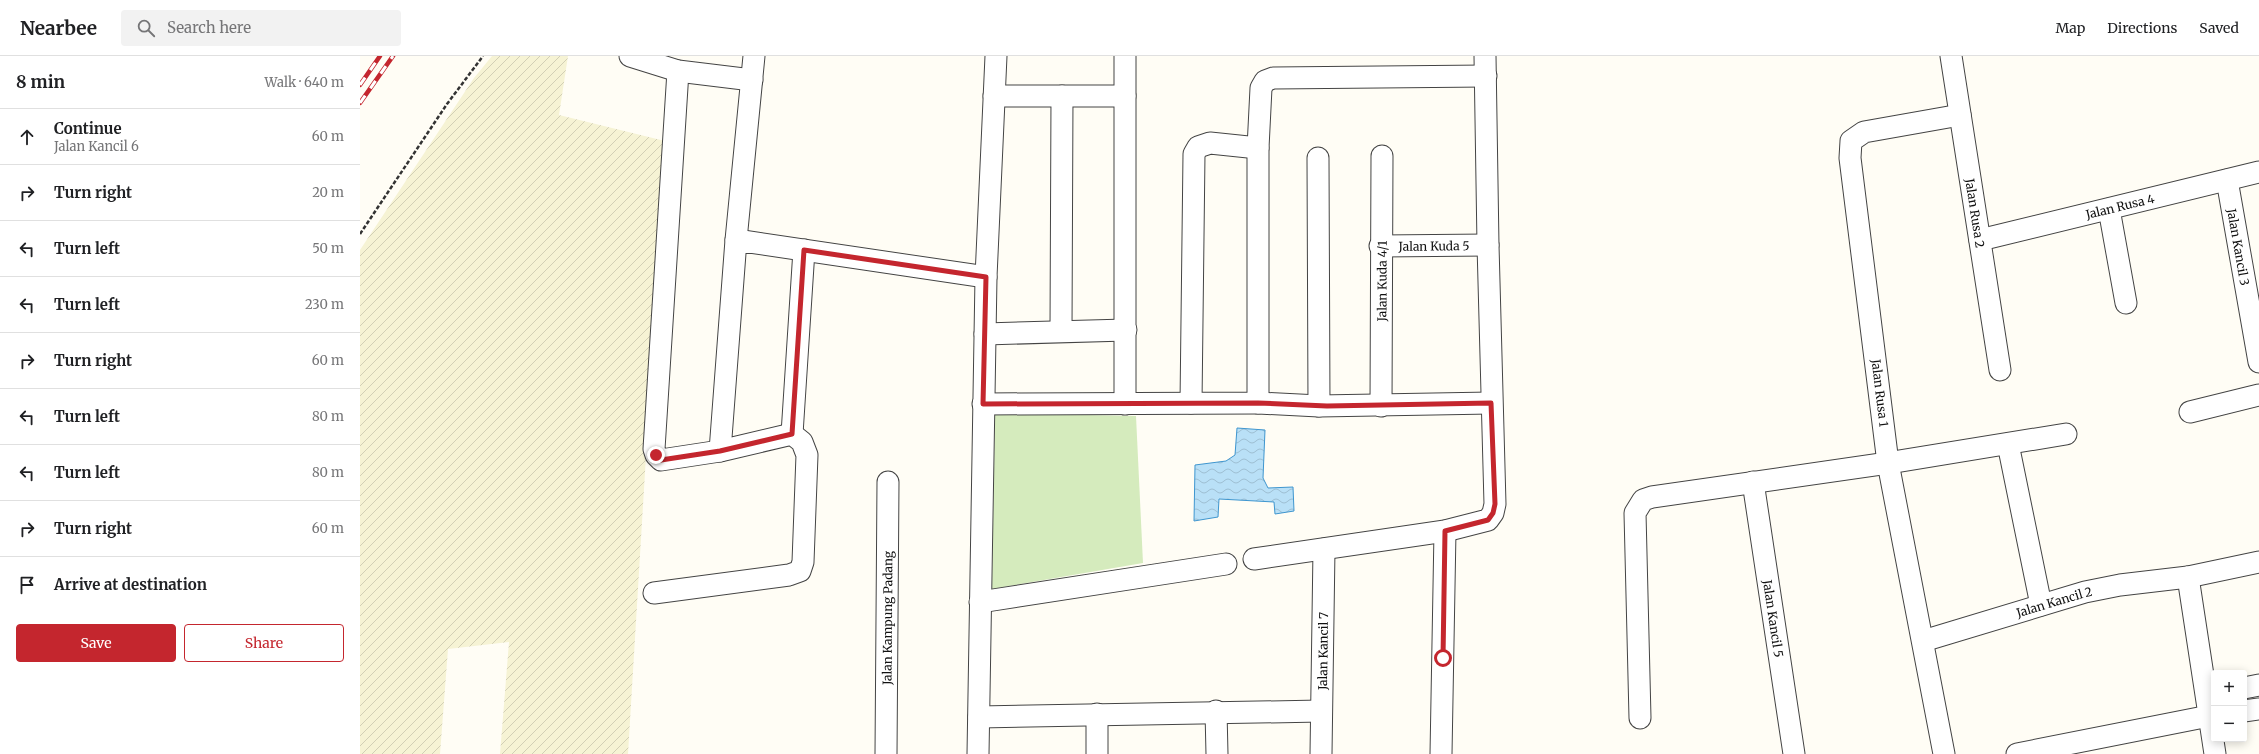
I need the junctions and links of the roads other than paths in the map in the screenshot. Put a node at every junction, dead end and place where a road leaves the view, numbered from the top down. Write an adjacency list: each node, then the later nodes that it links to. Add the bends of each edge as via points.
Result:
1 (630, 56): 7 (street)
2 (754, 56): 8 (street)
3 (996, 56): 9 (street)
4 (1125, 56): 11 (street)
5 (1951, 56): 12 (street, Jalan Rusa 2)
6 (1486, 66): 13 (street, via 1274,78 1265,81 1261,88); 21 (street)
7 (678, 71): 8 (street); 43 (street, via 654,449 661,460)
8 (752, 80): 19 (street)
9 (994, 96): 10 (street); 24 (street)
10 (1062, 96): 11 (street); 26 (street)
11 (1124, 96): 27 (street)
12 (1960, 115): 20 (street, Jalan Rusa 2); 44 (street, Jalan Rusa 1, via 1864,132 1851,141 1850,158)
13 (1258, 148): 32 (street, via 1210,143 1198,147 1194,154); 33 (street)
14 (1382, 156): 22 (street, Jalan Kuda 4/1)
15 (1318, 158): 37 (street)
16 (2259, 172): 17 (street, Jalan Rusa 4)
17 (2227, 180): 18 (street, Jalan Rusa 4); 29 (street, Jalan Kancil 3)
18 (2109, 209): 20 (street, Jalan Rusa 4); 25 (street)
19 (736, 240): 23 (street); 43 (street)
20 (1980, 240): 30 (street, Jalan Rusa 2)
21 (1488, 245): 22 (street, Jalan Kuda 5); 34 (street)
22 (1380, 246): 38 (street, Jalan Kuda 4/1)
23 (804, 250): 24 (street); 40 (street)
24 (986, 277): 28 (street)
25 (2126, 303)
26 (1062, 330): 27 (street); 28 (street)
27 (1126, 330): 36 (street)
28 (985, 334): 35 (street)
29 (2259, 362)
30 (2000, 370)
31 (2259, 395): 39 (street)
32 (1191, 403): 33 (street); 36 (street)
33 (1258, 403): 37 (street)
34 (1491, 403): 38 (street); 47 (street, via 1495,504 1493,513 1488,520)
35 (983, 404): 36 (street); 54 (street)
36 (1125, 404)
37 (1319, 406): 38 (street)
38 (1381, 406)
39 (2190, 412)
40 (792, 434): 43 (street); 53 (street, via 802,442 807,455 803,562 800,571 789,575)
41 (2066, 434): 42 (street)
42 (2008, 444): 44 (street); 55 (street)
43 (720, 451)
44 (1888, 463): 46 (street); 56 (street, Jalan Rusa 1)
45 (888, 482): 70 (street, Jalan Kampung Padang)
46 (1753, 482): 68 (street, via 1652,497 1643,500 1637,506 1634,513); 76 (street, Jalan Kancil 5)
47 (1445, 531): 48 (street); 75 (street)
48 (1324, 548): 49 (street); 63 (street, Jalan Kancil 7)
49 (1254, 559)
50 (2259, 562): 52 (street, Jalan Kancil 2)
51 (1226, 564): 54 (street)
52 (2188, 577): 55 (street, Jalan Kancil 2, via 2113,586); 59 (street)
53 (654, 593)
54 (980, 602): 66 (street)
55 (2041, 605): 56 (street, Jalan Kancil 2)
56 (1923, 641): 77 (street, Jalan Rusa 1)
57 (2259, 685): 58 (street)
58 (2247, 687)
59 (2210, 694): 60 (street)
60 (2211, 706)
61 (2259, 709): 64 (street)
62 (1216, 711): 63 (street); 65 (street); 73 (street)
63 (1321, 711): 74 (street, Jalan Kancil 7)
64 (2247, 711)
65 (1097, 714): 66 (street); 72 (street)
66 (979, 716): 71 (street)
67 (2211, 716): 78 (street)
68 (1640, 718)
69 (2214, 742): 79 (street)
70 (886, 754)
71 (978, 754)
72 (1097, 754)
73 (1217, 754)
74 (1321, 754)
75 (1441, 754)
76 (1794, 754)
77 (1944, 754)
78 (2017, 754)
79 (2215, 754)

